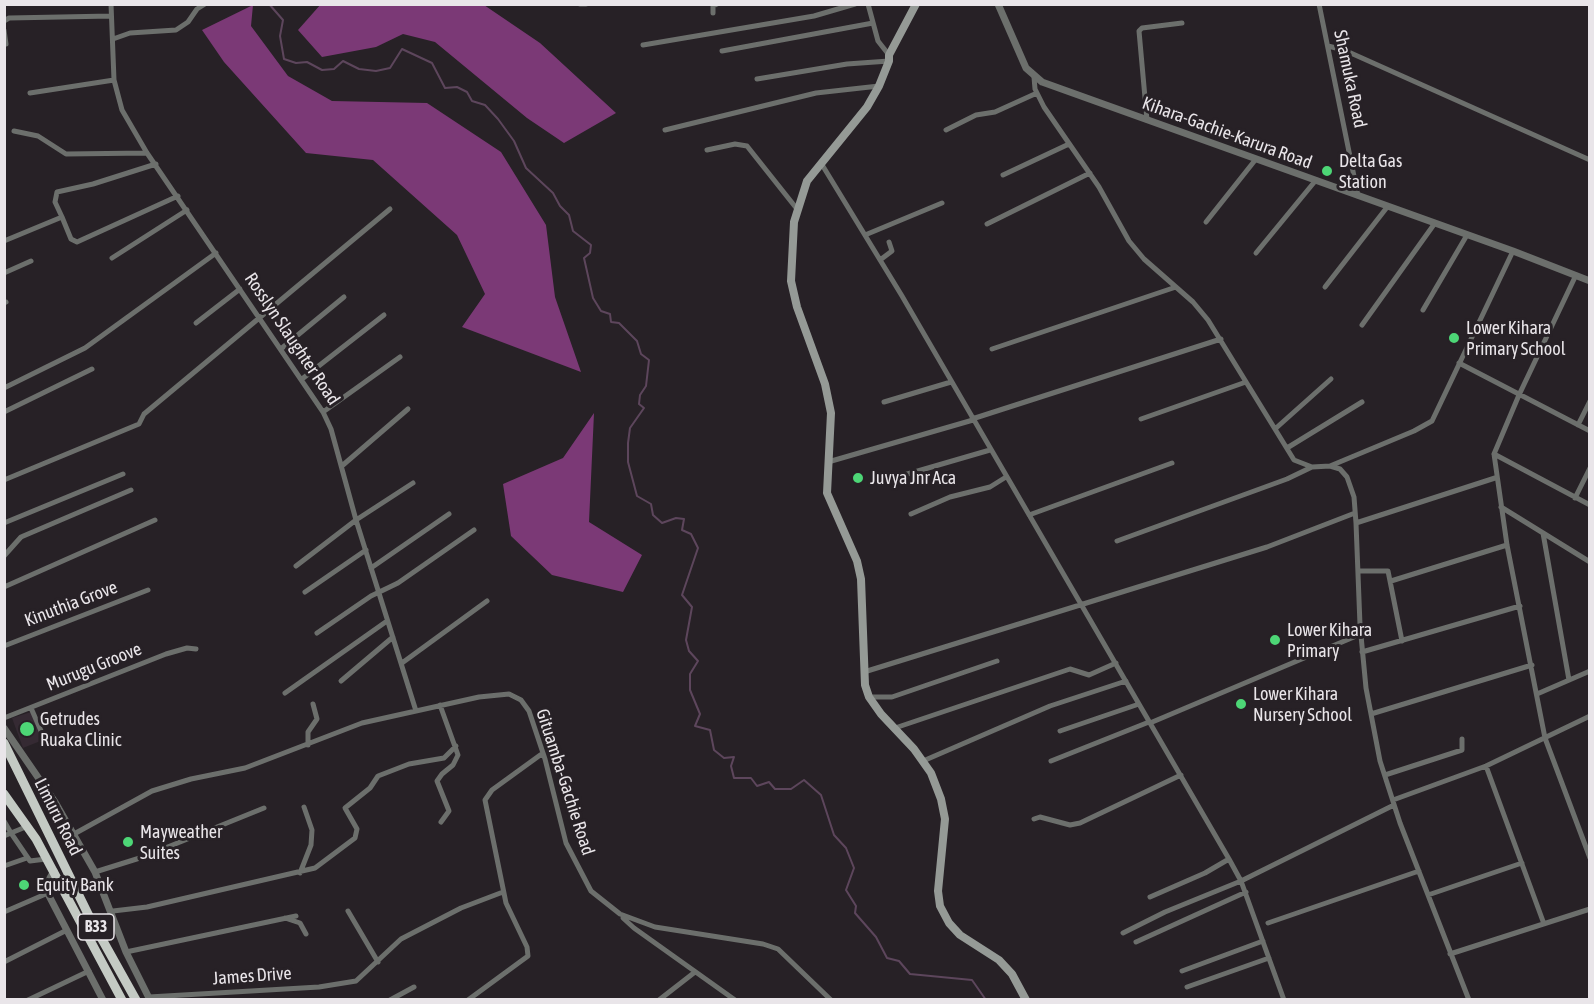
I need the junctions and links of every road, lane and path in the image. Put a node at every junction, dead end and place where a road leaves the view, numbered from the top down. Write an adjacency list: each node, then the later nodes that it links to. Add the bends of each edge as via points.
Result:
1 (111, 4): 12 (street, Rosslyn Slaughter Road)
2 (206, 4): 17 (street, via 176,30 130,33)
3 (580, 4): 4 (street)
4 (586, 4)
5 (717, 4): 11 (street)
6 (855, 4): 19 (street, via 814,16)
7 (868, 4): 14 (street)
8 (916, 4): 22 (main road)
9 (998, 4): 23 (street, via 1026,68)
10 (1319, 4): 20 (street, Shamuka Road)
11 (713, 13)
12 (111, 16): 13 (street); 17 (street, Rosslyn Slaughter Road)
13 (4, 21)
14 (873, 23): 21 (street); 22 (street)
15 (1182, 23): 29 (street, via 1138,31)
16 (4, 30): 18 (street)
17 (113, 39): 25 (street, Rosslyn Slaughter Road)
18 (6, 44)
19 (643, 45)
20 (1328, 46): 37 (street); 44 (street, Shamuka Road)
21 (722, 51)
22 (889, 58): 24 (street); 26 (main road)
23 (1034, 77): 28 (street); 29 (street, Kihara-Gachie-Karura Road)
24 (757, 79)
25 (114, 80): 27 (street); 35 (street, Rosslyn Slaughter Road, via 122,110)
26 (879, 86): 30 (street, via 816,93); 38 (main road, via 867,107)
27 (30, 93)
28 (1037, 93): 31 (street); 33 (street)
29 (1147, 120): 36 (street, Kihara-Gachie-Karura Road)
30 (665, 130)
31 (946, 130)
32 (14, 131): 35 (street, via 38,136 66,154)
33 (1069, 144): 40 (street); 41 (street)
34 (707, 150): 48 (street, via 735,144 747,146)
35 (147, 153): 39 (street, Rosslyn Slaughter Road)
36 (1256, 159): 42 (street, Kihara-Gachie-Karura Road); 51 (street)
37 (1590, 160)
38 (820, 162): 48 (main road, via 807,181); 54 (street)
39 (156, 164): 43 (street, Rosslyn Slaughter Road); 50 (street, via 57,192 55,202)
40 (1090, 173): 53 (street); 67 (street, via 1129,241)
41 (1003, 175)
42 (1316, 180): 44 (street, Kihara-Gachie-Karura Road); 60 (street)
43 (178, 196): 49 (street, Rosslyn Slaughter Road); 50 (street, via 77,242 71,239)
44 (1358, 196): 46 (street, Kihara-Gachie-Karura Road)
45 (942, 203): 54 (street)
46 (1389, 206): 52 (street, Kihara-Gachie-Karura Road); 68 (street)
47 (390, 209): 73 (street)
48 (797, 209): 102 (main road, via 790,256 791,281 831,413)
49 (187, 210): 59 (street, Rosslyn Slaughter Road); 61 (street)
50 (62, 217): 56 (street)
51 (1206, 222)
52 (1435, 223): 55 (street, Kihara-Gachie-Karura Road); 75 (street)
53 (987, 224)
54 (865, 235): 62 (street)
55 (1467, 235): 58 (street, Kihara-Gachie-Karura Road); 71 (street)
56 (4, 242)
57 (889, 242): 62 (street, via 892,251)
58 (1513, 251): 65 (street, Kihara-Gachie-Karura Road); 80 (street)
59 (216, 253): 69 (street, Rosslyn Slaughter Road); 86 (street, via 85,348)
60 (1256, 253)
61 (112, 258)
62 (880, 260): 84 (street)
63 (31, 261): 64 (street)
64 (4, 273)
65 (1576, 275): 66 (street, Kihara-Gachie-Karura Road); 87 (street)
66 (1590, 281)
67 (1176, 287): 76 (street, via 1193,302); 78 (street)
68 (1325, 287)
69 (240, 289): 73 (street, Rosslyn Slaughter Road); 74 (street)
70 (344, 297): 77 (street)
71 (1423, 310)
72 (384, 315): 82 (street)
73 (261, 317): 77 (street, Rosslyn Slaughter Road); 112 (street, via 144,414 139,424)
74 (196, 323)
75 (1362, 325)
76 (1221, 339): 85 (street); 94 (street)
77 (282, 348): 82 (street, Rosslyn Slaughter Road)
78 (992, 349)
79 (400, 357): 93 (street)
80 (1459, 363): 87 (street); 105 (street, via 1428,424)
81 (92, 369): 92 (street)
82 (302, 379): 93 (street, Rosslyn Slaughter Road)
83 (1331, 379): 97 (street)
84 (951, 382): 89 (street); 94 (street)
85 (1246, 382): 95 (street); 97 (street)
86 (4, 388)
87 (1519, 394): 96 (street); 101 (street)
88 (1590, 401): 96 (street)
89 (884, 402)
90 (1362, 402): 99 (street)
91 (408, 410): 104 (street)
92 (4, 412)
93 (323, 412): 104 (street, Rosslyn Slaughter Road)
94 (972, 419): 100 (street); 102 (street)
95 (1141, 419)
96 (1578, 425): 98 (street)
97 (1275, 429): 99 (street)
98 (1590, 431)
99 (1287, 448): 106 (street, via 1294,460)
100 (990, 450): 109 (street); 110 (street)
101 (1494, 454): 111 (street); 115 (street)
102 (828, 462): 157 (main road, via 827,494 861,579)
103 (1172, 463): 121 (street)
104 (343, 465): 123 (street, Rosslyn Slaughter Road)
105 (1330, 466): 106 (street); 118 (street, via 1347,477)
106 (1312, 467): 128 (street)
107 (1590, 468): 115 (street)
108 (123, 474): 124 (street)
109 (904, 475)
110 (1006, 477): 120 (street, via 990,487 951,497); 121 (street)
111 (1496, 478): 117 (street); 125 (street)
112 (4, 480)
113 (413, 483): 123 (street)
114 (131, 490): 131 (street, via 21,537)
115 (1575, 498): 116 (street)
116 (1590, 505)
117 (1501, 507): 127 (street); 129 (street)
118 (1355, 513): 125 (street); 142 (street, via 1267,547)
119 (449, 514): 134 (street)
120 (911, 514)
121 (1029, 515): 142 (street)
122 (155, 520): 137 (street)
123 (356, 520): 130 (street, Rosslyn Slaughter Road); 133 (street)
124 (4, 523)
125 (1356, 523): 135 (street)
126 (474, 530): 140 (street, via 398,584)
127 (1543, 533): 132 (street); 158 (street)
128 (1117, 541)
129 (1508, 545): 136 (street); 143 (street)
130 (366, 550): 134 (street, Rosslyn Slaughter Road); 139 (street)
131 (4, 556)
132 (1590, 562)
133 (296, 566)
134 (371, 568): 140 (street, Rosslyn Slaughter Road)
135 (1358, 571): 136 (street, via 1386,569); 146 (street)
136 (1391, 581): 148 (street)
137 (4, 587)
138 (148, 590): 149 (street, Kinuthia Grove)
139 (305, 592)
140 (378, 593): 144 (street, Rosslyn Slaughter Road); 145 (street)
141 (487, 601): 153 (street)
142 (1083, 606): 154 (street); 157 (street)
143 (1520, 606): 148 (street); 155 (street)
144 (387, 621): 147 (street, Rosslyn Slaughter Road); 161 (street)
145 (317, 633)
146 (1361, 634): 151 (street); 172 (street)
147 (393, 637): 153 (street, Rosslyn Slaughter Road); 159 (street)
148 (1402, 641): 151 (street)
149 (4, 646)
150 (196, 650): 167 (street, Murugu Groove, via 187,648 166,654)
151 (1362, 652): 169 (street)
152 (997, 661): 163 (street, via 892,697)
153 (402, 663): 168 (street, Rosslyn Slaughter Road)
154 (1116, 663): 160 (street); 174 (street, via 1089,675 1070,669)
155 (1532, 665): 162 (street); 169 (street)
156 (1590, 671): 158 (street)
157 (863, 673): 163 (main road)
158 (1569, 680): 162 (street)
159 (341, 681)
160 (1126, 681): 165 (street); 183 (street, via 1050,706)
161 (285, 693)
162 (1537, 694): 176 (street)
163 (869, 697): 174 (main road)
164 (313, 704): 180 (street, via 317,719 308,732)
165 (1139, 704): 172 (street); 175 (street)
166 (441, 705): 168 (street, Gituamba-Gachie Road); 181 (street); 182 (street, Gituamba-Gachie Road, via 498,693 515,696 529,711)
167 (31, 708): 171 (street, Murugu Groove); 178 (street)
168 (417, 711): 180 (street, Gituamba-Gachie Road, via 362,723)
169 (1371, 714): 187 (street)
170 (1590, 716): 176 (street)
171 (4, 718)
172 (1150, 723): 184 (street); 186 (street)
173 (4, 728): 196 (street)
174 (895, 728): 183 (main road)
175 (1060, 731)
176 (1545, 738): 185 (street); 199 (street)
177 (1462, 739): 187 (street, via 1462,750)
178 (45, 740)
179 (4, 742): 242 (highway, Limuru Road / B33)
180 (308, 745): 196 (street, Gituamba-Gachie Road, via 245,768 152,791)
181 (456, 746): 194 (street, via 457,760 437,781 449,811); 207 (street, via 444,758 409,764 378,776 370,788 346,806 357,829 355,838 315,868)
182 (543, 753): 209 (street, via 492,790 485,800); 218 (street, Gituamba-Gachie Road, via 566,843 579,872 591,891)
183 (923, 761): 248 (main road, via 932,773 945,819 940,906 960,935 999,960 1012,974)
184 (1052, 761)
185 (1486, 766): 189 (street); 202 (street)
186 (1181, 775): 192 (street, via 1080,823); 201 (street)
187 (1385, 775): 189 (street)
188 (4, 794): 195 (highway, B33)
189 (1394, 803): 205 (street); 208 (street)
190 (304, 807): 207 (street, via 312,837)
191 (264, 808): 206 (street)
192 (1034, 819)
193 (4, 821): 197 (street)
194 (441, 822)
195 (28, 826): 197 (street); 200 (highway, B33)
196 (74, 834): 206 (street)
197 (8, 835): 198 (street)
198 (27, 858): 200 (street, via 34,862); 203 (street)
199 (1590, 858)
200 (46, 859): 204 (highway, Limuru Road / B33)
201 (1229, 859): 208 (street); 213 (street)
202 (1522, 863): 212 (street); 222 (street)
203 (4, 866)
204 (54, 871): 211 (street, via 46,885); 241 (highway, Limuru Road / B33)
205 (1419, 871): 212 (street); 221 (street)
206 (95, 872): 215 (street)
207 (300, 873): 215 (street, via 147,908)
208 (1241, 881): 210 (street); 224 (street)
209 (503, 892): 232 (street, via 408,935); 244 (street, via 528,956)
210 (1246, 892): 226 (street); 227 (street)
211 (48, 893): 217 (street); 223 (street)
212 (1428, 895): 229 (street)
213 (1150, 897)
214 (1590, 909): 222 (street)
215 (113, 911): 228 (street)
216 (348, 911): 232 (street)
217 (4, 912)
218 (620, 914): 234 (street); 247 (street, Gituamba-Gachie Road, via 678,933 741,940 778,949)
219 (296, 916): 220 (street)
220 (285, 918): 225 (street, via 300,923); 228 (street)
221 (1268, 923)
222 (1544, 924): 229 (street)
223 (67, 930): 231 (street); 233 (street)
224 (1123, 933)
225 (306, 934)
226 (1263, 941): 230 (street); 235 (street)
227 (1136, 942)
228 (126, 952): 238 (street)
229 (1450, 954): 250 (street)
230 (1269, 958): 237 (street); 249 (street)
231 (4, 962)
232 (378, 962): 238 (street, James Drive, via 356,981 319,987)
233 (89, 971): 239 (street); 240 (street)
234 (695, 972): 245 (street); 246 (street)
235 (1182, 972)
236 (414, 987): 243 (street)
237 (1187, 987)
238 (150, 998)
239 (28, 999)
240 (103, 999)
241 (122, 999)
242 (136, 999)
243 (390, 999)
244 (468, 999)
245 (659, 999)
246 (735, 999)
247 (831, 999)
248 (1026, 999)
249 (1284, 999)
250 (1470, 999)

